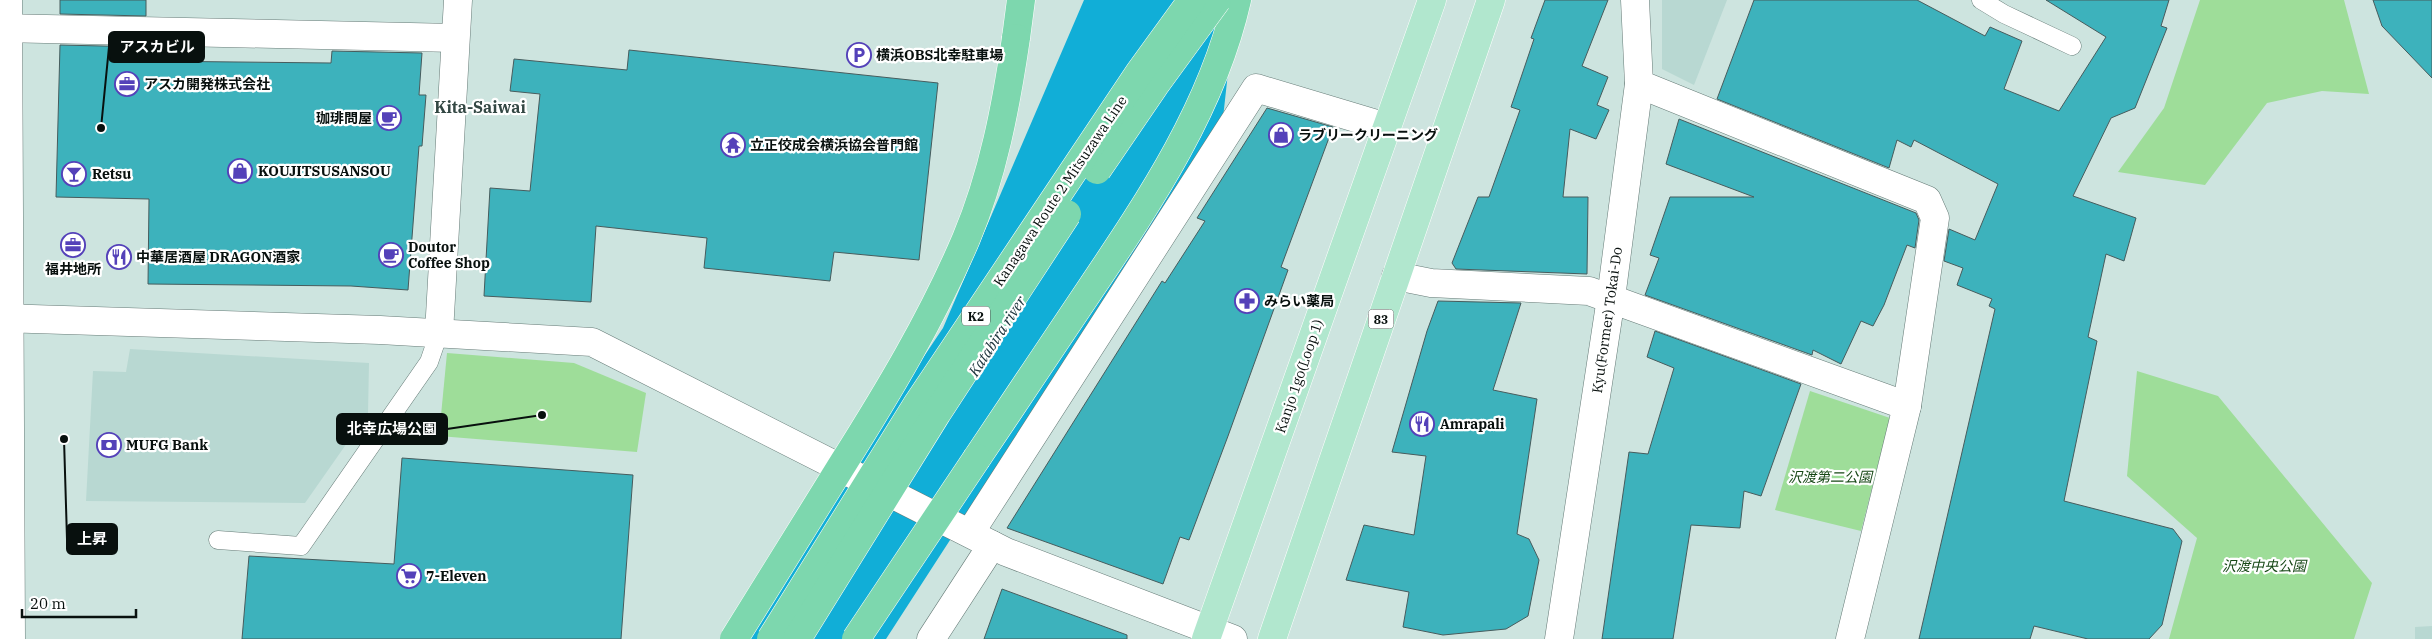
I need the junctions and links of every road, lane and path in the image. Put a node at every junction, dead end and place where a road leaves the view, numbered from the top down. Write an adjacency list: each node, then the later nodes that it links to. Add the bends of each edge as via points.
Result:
1 (8, 0): 11 (street)
2 (458, 0): 12 (street)
3 (1021, 0): 26 (highway, bridge, via 1008,92 984,190 944,287 892,385)
4 (1192, 0): 27 (highway, Kanagawa Route 2 Mitsuzawa Line / K2, bridge, via 1138,74 918,403)
5 (1218, 0): 28 (highway, Kanagawa Route 2 Mitsuzawa Line / K2, bridge, via 1075,202 937,413)
6 (1237, 0): 29 (highway, bridge, via 1216,68 1171,162 1139,217)
7 (1432, 0): 15 (main road, Kanjo 1go(Loop 1))
8 (1491, 0): 16 (main road, 83)
9 (1635, 0): 14 (street, Kyu(Former) Tokai-Do)
10 (1982, 0): 13 (lane)
11 (4, 28): 12 (street); 18 (street)
12 (455, 38): 19 (street)
13 (2072, 46)
14 (1639, 84): 17 (street, Kyu(Former) Tokai-Do); 20 (street, via 1926,200 1934,218)
15 (1386, 127): 21 (street, via 1256,88); 24 (main road, Kanjo 1go(Loop 1))
16 (1396, 276): 17 (street, via 1431,283 1589,291); 31 (main road, 83)
17 (1611, 298): 20 (street); 32 (street, Kyu(Former) Tokai-Do)
18 (5, 318): 19 (street); 23 (street)
19 (439, 333): 21 (street, bridge, via 592,342); 22 (lane, via 429,362 302,546)
20 (1907, 406): 33 (street)
21 (972, 534): 24 (street); 30 (street)
22 (218, 540)
23 (5, 577): 25 (street)
24 (1216, 636)
25 (11, 639)
26 (734, 639)
27 (771, 639)
28 (798, 639)
29 (856, 639)
30 (931, 639)
31 (1272, 639)
32 (1559, 639)
33 (1850, 639)

